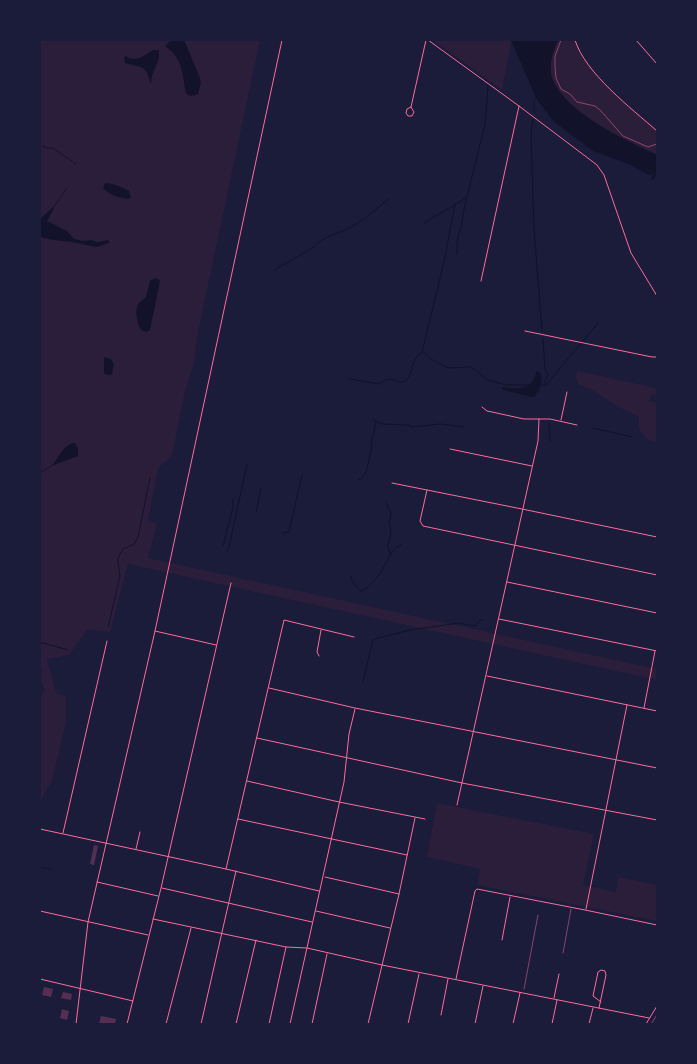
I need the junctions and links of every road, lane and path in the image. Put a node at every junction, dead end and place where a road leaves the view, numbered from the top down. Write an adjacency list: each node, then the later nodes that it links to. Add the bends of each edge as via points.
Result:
1 (282, 40): 32 (street)
2 (427, 40): 7 (street); 8 (street)
3 (561, 40): 10 (path, via 555,67 561,89 577,102 595,106 623,136 648,147)
4 (575, 40): 9 (street, via 596,75)
5 (636, 40): 6 (street)
6 (657, 64)
7 (519, 106): 11 (street); 12 (street, via 597,165 604,175 632,253)
8 (411, 107)
9 (657, 131)
10 (657, 144)
11 (481, 281)
12 (657, 296)
13 (525, 331): 14 (street)
14 (657, 357)
15 (568, 392): 18 (street)
16 (482, 407): 17 (street, via 529,420)
17 (539, 419): 18 (street); 21 (street, via 539,437)
18 (561, 421): 19 (street)
19 (577, 425)
20 (450, 448): 21 (street)
21 (532, 466): 24 (street)
22 (392, 483): 23 (street)
23 (427, 490): 24 (street); 26 (street, via 420,521 424,526)
24 (522, 509): 25 (street); 26 (street)
25 (657, 537)
26 (515, 546): 27 (street); 28 (street)
27 (657, 575)
28 (507, 582): 30 (street); 31 (street)
29 (231, 583): 36 (street)
30 (657, 613)
31 (499, 619): 37 (street); 39 (street)
32 (155, 630): 36 (street); 63 (street)
33 (321, 630): 34 (street); 38 (street); 40 (street, via 284,620)
34 (354, 637)
35 (106, 641): 61 (street)
36 (217, 645): 66 (street)
37 (656, 651): 43 (street)
38 (319, 656)
39 (486, 676): 41 (street); 45 (street)
40 (268, 688): 42 (street); 46 (street)
41 (627, 705): 43 (street); 48 (street)
42 (355, 708): 45 (street); 47 (street)
43 (644, 708): 44 (street)
44 (657, 711)
45 (474, 731): 48 (street); 51 (street)
46 (257, 738): 47 (street); 50 (street)
47 (346, 758): 51 (street); 52 (street)
48 (616, 760): 49 (street); 54 (street)
49 (657, 768)
50 (247, 781): 52 (street); 56 (street)
51 (462, 783): 53 (street); 54 (street)
52 (339, 802): 55 (street); 62 (street)
53 (457, 805)
54 (606, 810): 58 (street); 78 (street)
55 (415, 818): 57 (street); 65 (street)
56 (238, 819): 62 (street); 67 (street)
57 (425, 819)
58 (657, 820)
59 (40, 829): 61 (street)
60 (140, 832): 64 (street)
61 (63, 834): 63 (street)
62 (332, 840): 65 (street); 69 (street)
63 (106, 843): 64 (street); 70 (street)
64 (136, 850): 66 (street)
65 (408, 855): 73 (street)
66 (168, 857): 67 (street); 71 (street)
67 (226, 869): 68 (street)
68 (236, 872): 72 (street); 76 (street)
69 (323, 876): 72 (street); 73 (street)
70 (97, 882): 74 (street); 83 (street)
71 (161, 888): 74 (street); 76 (street)
72 (320, 891): 80 (street)
73 (399, 894): 87 (street)
74 (159, 896): 82 (street)
75 (510, 896): 77 (street); 91 (street); 101 (street, via 475,892)
76 (229, 903): 84 (street); 88 (street)
77 (571, 907): 78 (street); 95 (lane)
78 (585, 910): 85 (street)
79 (40, 911): 83 (street)
80 (315, 911): 84 (street); 87 (street)
81 (538, 915): 105 (path)
82 (153, 919): 86 (street); 89 (street)
83 (88, 922): 89 (street); 103 (street)
84 (312, 922): 93 (street)
85 (657, 925)
86 (191, 927): 88 (street); 118 (street)
87 (391, 928): 96 (street)
88 (222, 934): 90 (street); 119 (street)
89 (149, 936): 108 (street)
90 (256, 940): 92 (street); 120 (street)
91 (502, 940)
92 (286, 947): 93 (street); 121 (street)
93 (307, 948): 94 (street); 122 (street)
94 (327, 953): 96 (street); 123 (street)
95 (563, 953)
96 (382, 965): 97 (street); 124 (street)
97 (420, 972): 99 (street); 125 (street)
98 (559, 974): 106 (street)
99 (448, 978): 101 (street); 113 (street)
100 (40, 979): 103 (street)
101 (456, 979): 102 (street)
102 (483, 985): 104 (street); 126 (street)
103 (80, 988): 108 (street); 116 (street)
104 (520, 992): 105 (street); 127 (street)
105 (523, 993): 106 (street)
106 (554, 999): 107 (street)
107 (558, 1000): 111 (street); 128 (street)
108 (133, 1001): 117 (street)
109 (601, 1002): 109 (street, via 606,975 601,970 593,996); 112 (street)
110 (657, 1006): 115 (street)
111 (593, 1007): 112 (street); 129 (street)
112 (599, 1009): 115 (street)
113 (441, 1015)
114 (657, 1015): 131 (path)
115 (649, 1018): 130 (street)
116 (76, 1024)
117 (127, 1024)
118 (166, 1024)
119 (201, 1024)
120 (236, 1024)
121 (269, 1024)
122 (290, 1024)
123 (312, 1024)
124 (368, 1024)
125 (408, 1024)
126 (475, 1024)
127 (513, 1024)
128 (552, 1024)
129 (590, 1024)
130 (646, 1024)
131 (651, 1024)

